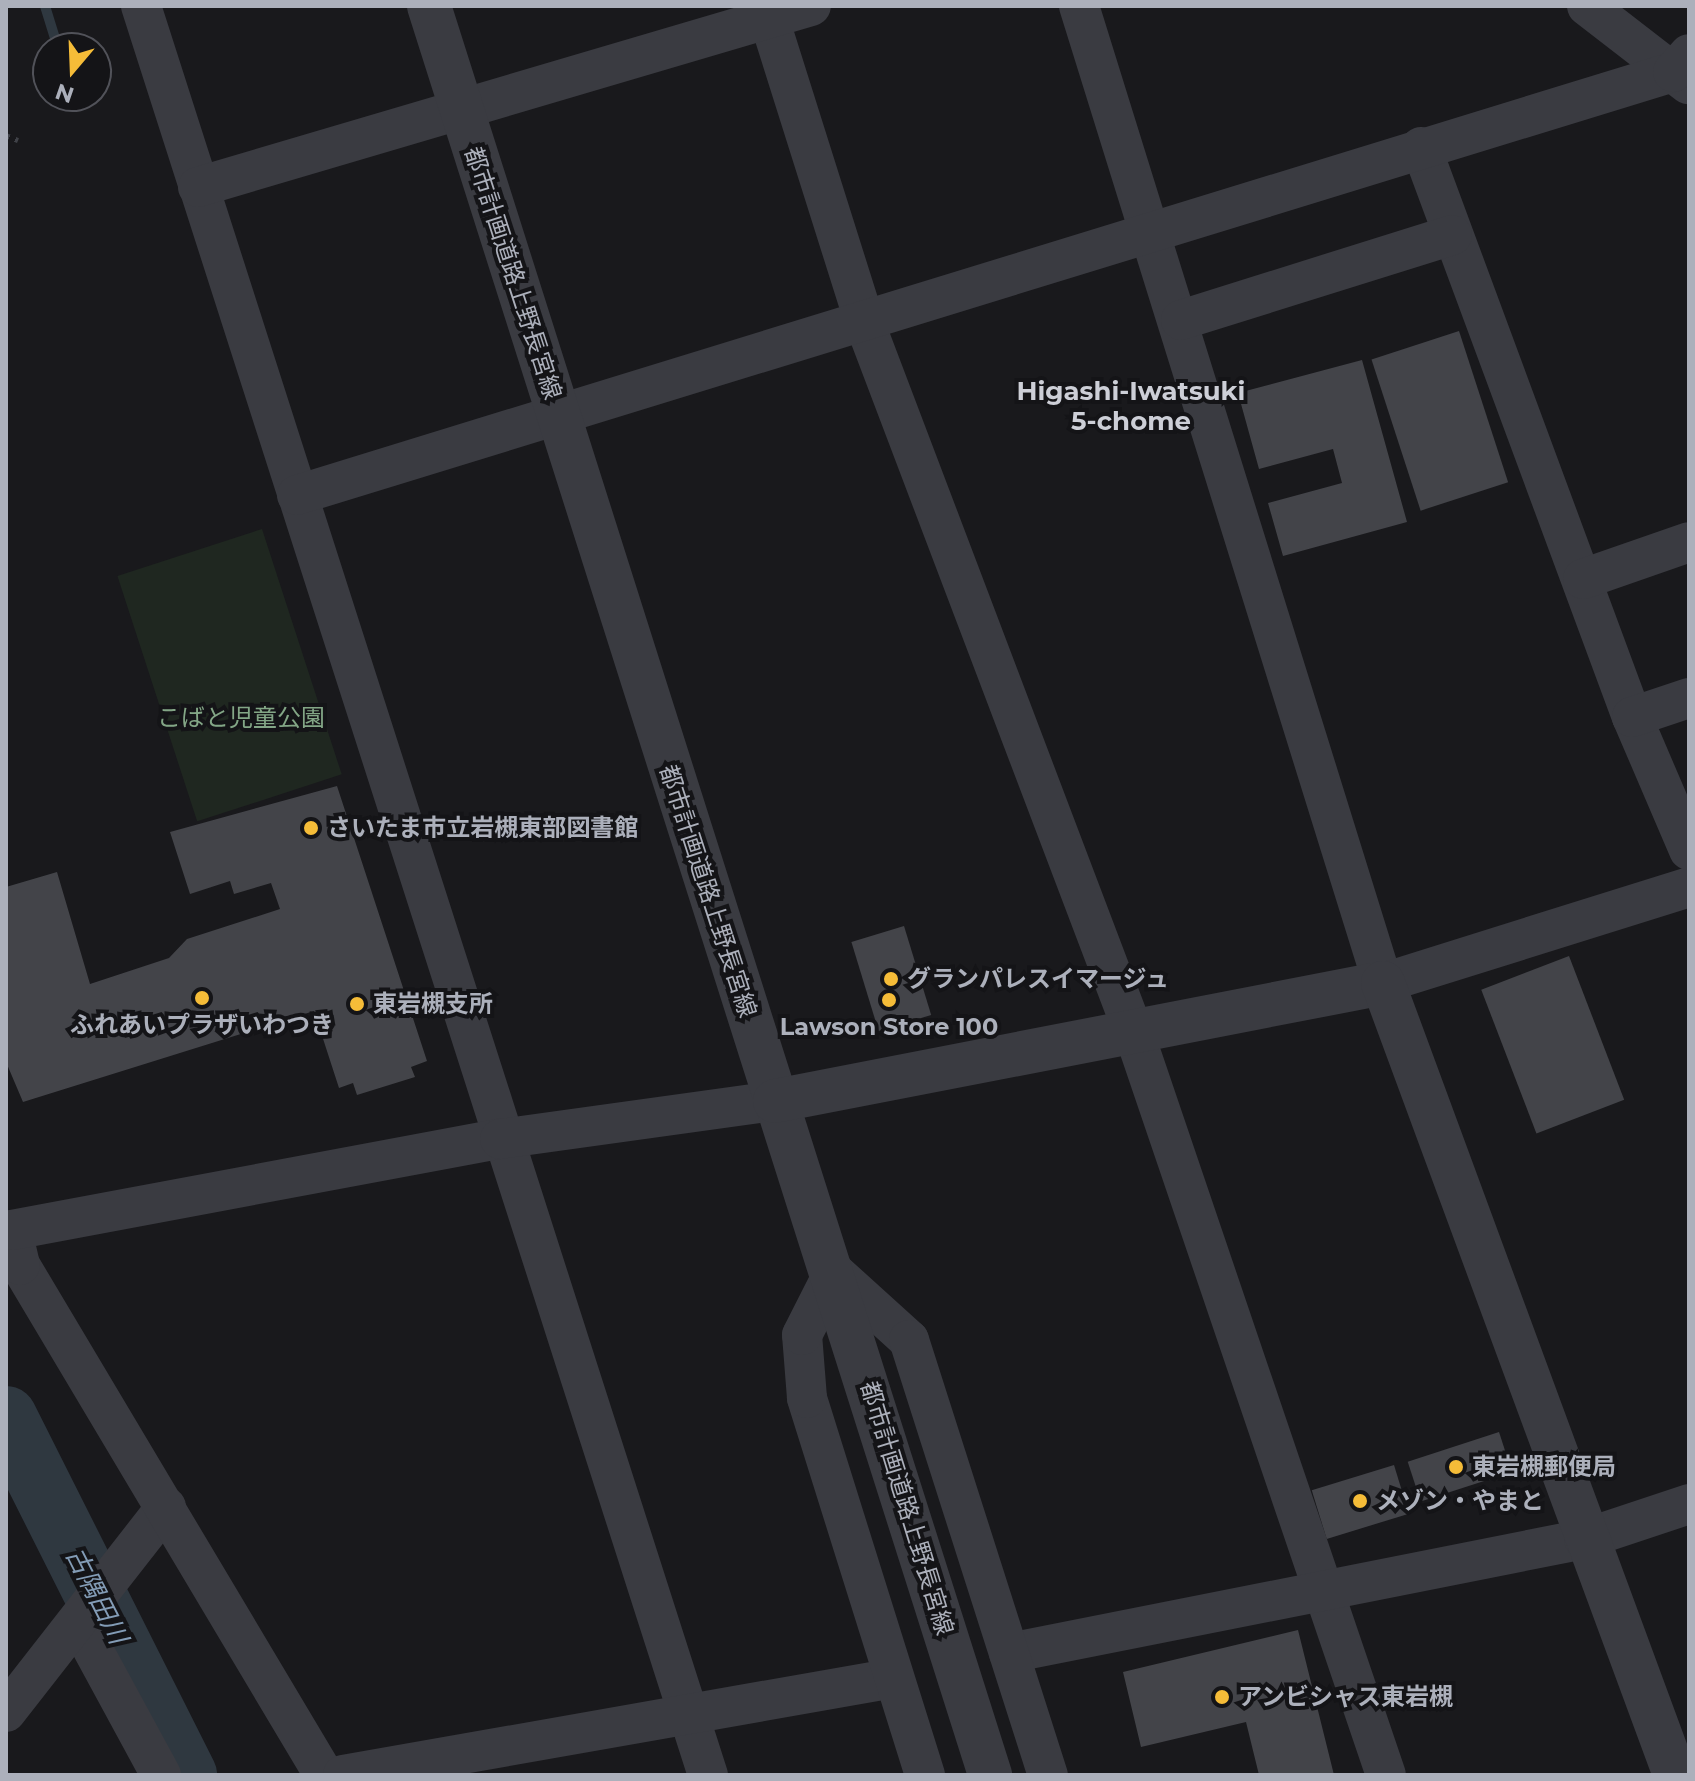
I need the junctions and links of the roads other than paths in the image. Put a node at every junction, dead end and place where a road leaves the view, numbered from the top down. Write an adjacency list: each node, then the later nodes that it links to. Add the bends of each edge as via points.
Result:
1 (141, 6): 10 (street)
2 (429, 6): 8 (street, 都市計画道路上野長宮線)
3 (811, 6): 6 (street)
4 (1079, 6): 12 (street)
5 (1587, 6): 7 (street)
6 (767, 12): 8 (street); 14 (street)
7 (1684, 70): 9 (street)
8 (462, 111): 10 (street); 15 (street, 都市計画道路上野長宮線)
9 (1421, 147): 11 (street); 12 (street)
10 (198, 187): 16 (street)
11 (1452, 235): 13 (street); 18 (street)
12 (1150, 237): 13 (street); 14 (street)
13 (1181, 320): 23 (street)
14 (865, 324): 15 (street); 24 (street)
15 (558, 414): 16 (street); 25 (street, 都市計画道路上野長宮線)
16 (297, 495): 26 (street)
17 (1689, 542): 18 (street)
18 (1583, 579): 20 (street)
19 (1689, 698): 20 (street)
20 (1632, 717): 21 (street)
21 (1689, 850)
22 (1689, 887): 23 (street)
23 (1383, 983): 24 (street); 30 (street)
24 (1135, 1036): 25 (street); 31 (street)
25 (775, 1101): 26 (street); 27 (street, 都市計画道路上野長宮線)
26 (500, 1139): 29 (street, via 12,1230 20,1265); 36 (street)
27 (834, 1272): 33 (street, via 909,1340); 34 (street, via 802,1335 807,1398); 42 (street, 都市計画道路上野長宮線)
28 (1689, 1504): 30 (street)
29 (166, 1507): 32 (street); 38 (street)
30 (1584, 1539): 31 (street); 45 (street)
31 (1328, 1594): 33 (street); 44 (street)
32 (91, 1608): 35 (street); 37 (street)
33 (1009, 1653): 43 (street)
34 (894, 1678): 36 (street); 41 (street)
35 (9, 1698)
36 (690, 1718): 39 (street); 40 (street)
37 (161, 1775)
38 (324, 1775)
39 (343, 1775)
40 (708, 1775)
41 (925, 1775)
42 (990, 1775)
43 (1048, 1775)
44 (1386, 1775)
45 (1675, 1775)

